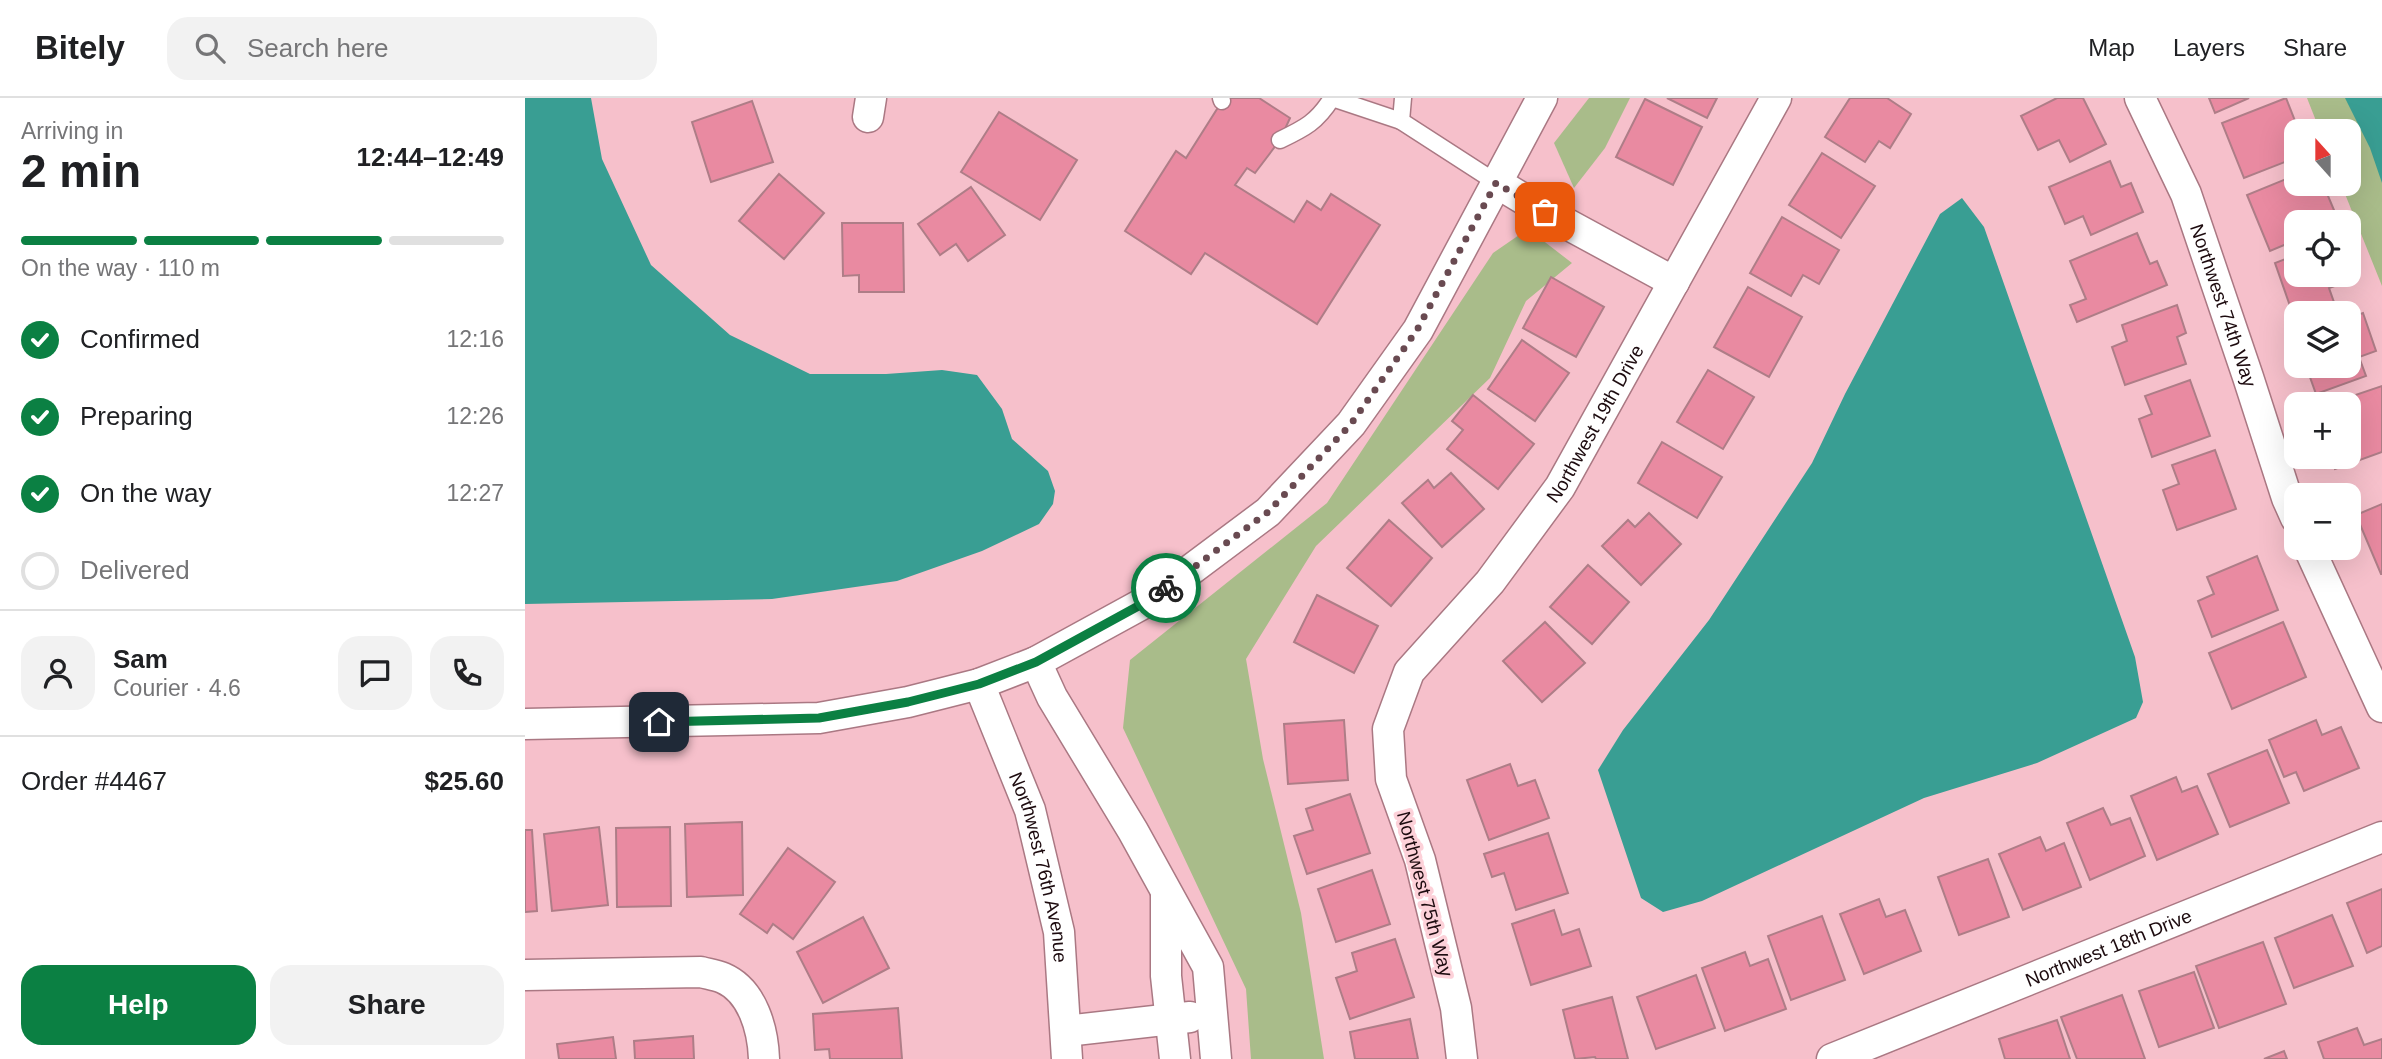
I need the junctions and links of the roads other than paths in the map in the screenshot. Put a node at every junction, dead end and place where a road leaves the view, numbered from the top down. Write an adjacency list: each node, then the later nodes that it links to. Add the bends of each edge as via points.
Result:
1 (1332, 98): 6 (lane); 7 (lane, via 1313,122)
2 (1403, 98): 6 (lane)
3 (1542, 98): 8 (street)
4 (1776, 98): 9 (street, Northwest 19th Drive)
5 (2140, 98): 10 (street, Northwest 74th Way, via 2186,194)
6 (1401, 121): 8 (lane)
7 (1280, 140)
8 (1496, 183): 9 (street); 12 (street, via 1417,330 1351,424 1268,512 1153,598)
9 (1674, 282): 16 (street, Northwest 19th Drive, via 1560,487 1490,582 1409,672)
10 (2284, 489)
11 (2315, 560): 14 (street)
12 (1036, 662): 13 (street); 18 (street)
13 (979, 684): 15 (street, via 819,718); 22 (street, Northwest 76th Avenue, via 1030,810 1059,932)
14 (2382, 707)
15 (525, 724)
16 (1388, 729): 26 (street, Northwest 75th Way, via 1391,779 1420,860 1456,1008)
17 (2382, 837): 27 (street, Northwest 18th Drive)
18 (1166, 891): 20 (street, via 1208,967); 21 (street, via 1165,976)
19 (525, 975): 23 (street, via 701,972 724,978 739,989 755,1013)
20 (1212, 1014): 21 (street); 25 (street)
21 (1171, 1019): 22 (street); 24 (street)
22 (1066, 1045)
23 (764, 1059)
24 (1175, 1059)
25 (1216, 1059)
26 (1462, 1059)
27 (1832, 1059)

